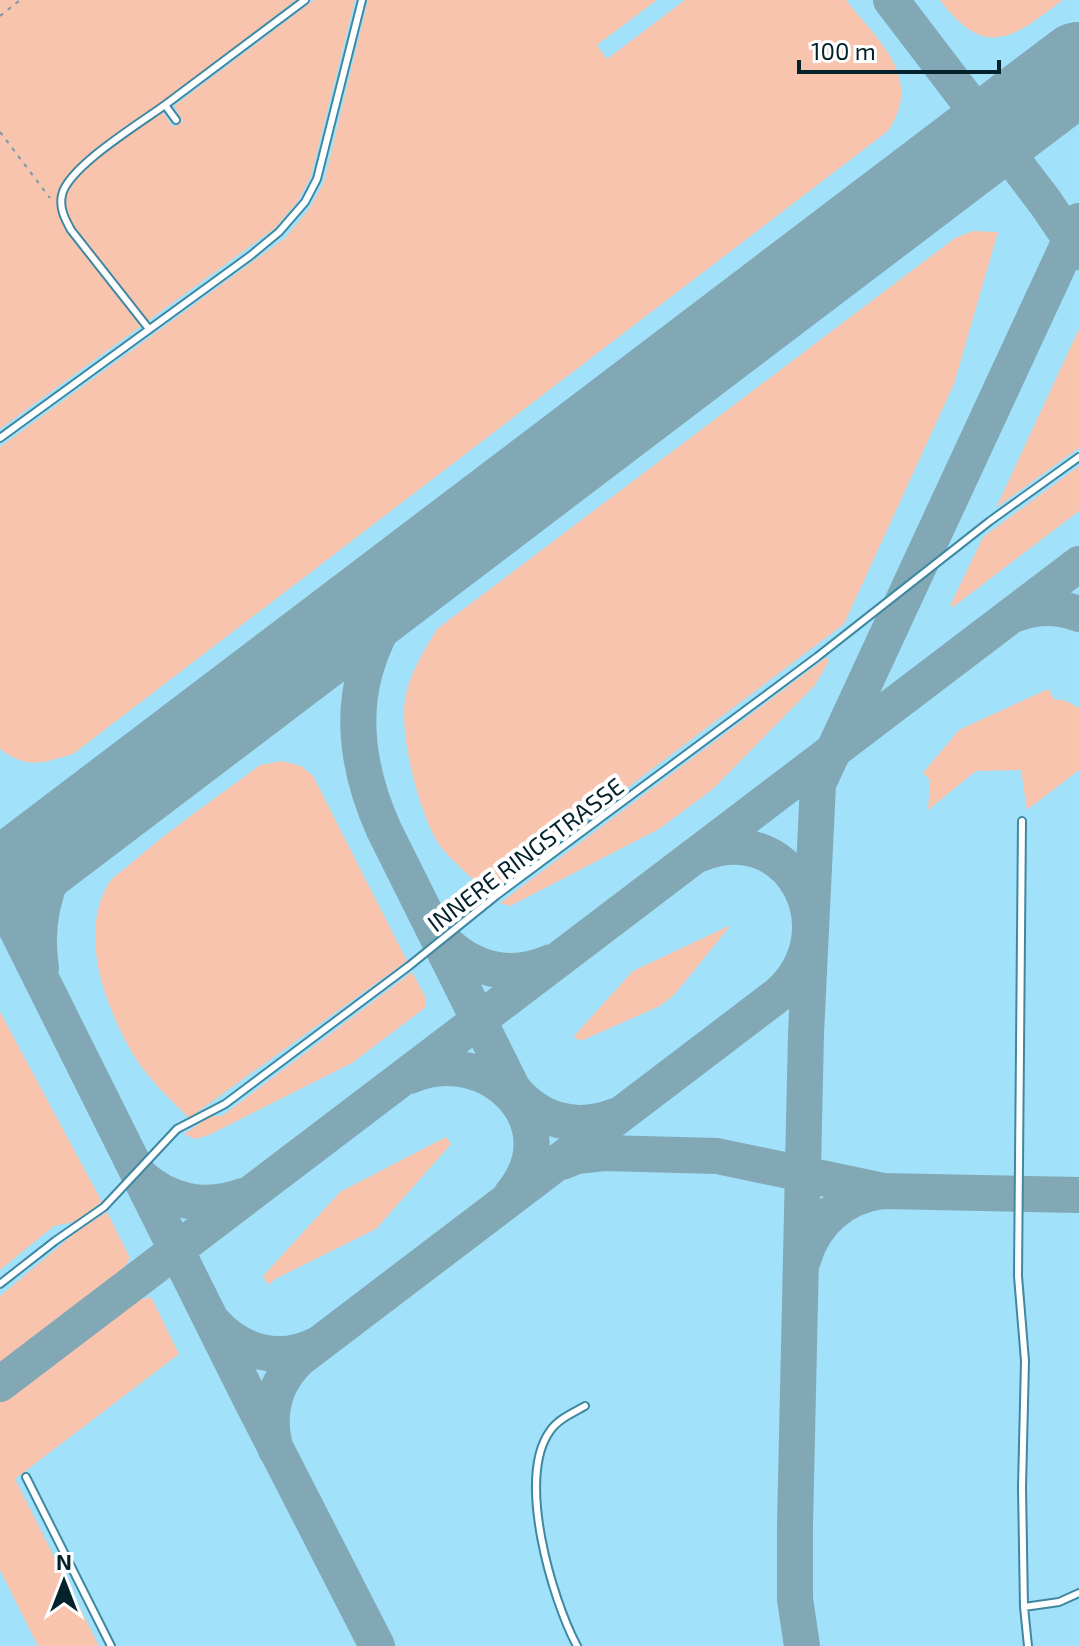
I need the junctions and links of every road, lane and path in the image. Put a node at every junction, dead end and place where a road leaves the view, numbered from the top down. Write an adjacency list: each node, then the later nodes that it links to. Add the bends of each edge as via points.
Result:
1 (20, 0): 4 (path)
2 (305, 0): 5 (lane)
3 (362, 0): 9 (lane, via 325,153 305,202 250,256)
4 (0, 16)
5 (165, 105): 6 (lane); 8 (lane, via 66,182)
6 (176, 120)
7 (0, 132): 8 (path)
8 (63, 214): 9 (lane)
9 (149, 329): 10 (lane)
10 (0, 438)
11 (1079, 457): 13 (lane, INNERE RINGSTRASSE, via 225,1104 177,1129 104,1207)
12 (1022, 821): 17 (lane, via 1018,1276 1025,1361)
13 (0, 1284)
14 (585, 1406): 19 (lane, via 550,1431 536,1474 548,1568)
15 (26, 1477): 18 (lane)
16 (1079, 1593): 17 (lane)
17 (1024, 1607): 20 (lane)
18 (111, 1646)
19 (577, 1646)
20 (1028, 1646)

